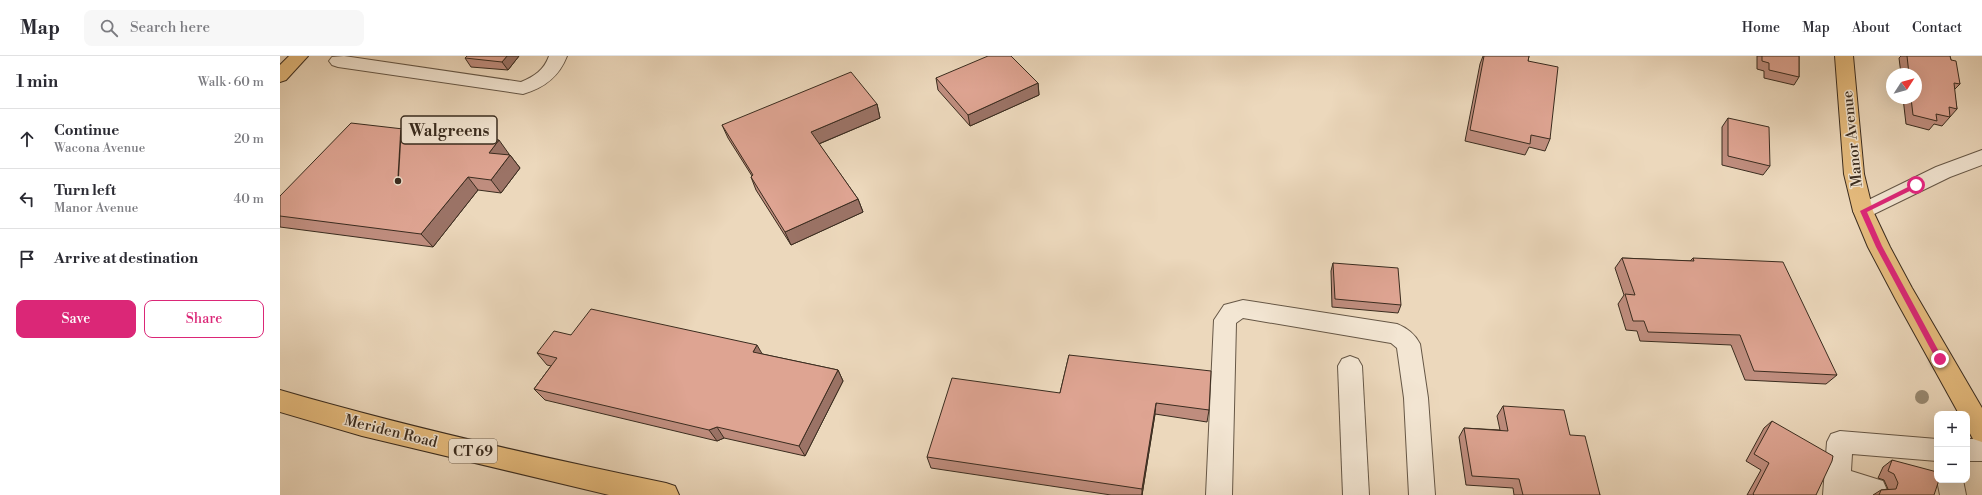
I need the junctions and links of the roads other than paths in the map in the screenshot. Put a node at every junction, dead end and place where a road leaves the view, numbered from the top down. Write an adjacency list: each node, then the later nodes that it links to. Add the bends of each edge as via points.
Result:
1 (299, 56): 5 (main road)
2 (558, 56): 4 (street, via 555,68 540,81 523,88)
3 (1844, 56): 7 (main road, Manor Avenue, via 1854,174)
4 (338, 61)
5 (280, 76)
6 (1982, 157): 7 (street, via 1943,172)
7 (1863, 211): 10 (main road, Manor Avenue, via 1904,294)
8 (1350, 366): 19 (street)
9 (280, 401): 17 (main road, Meriden Road / CT 69, via 362,425)
10 (1982, 432)
11 (1934, 450): 15 (street, via 1840,442)
12 (1970, 450): 13 (street)
13 (1982, 450)
14 (1951, 483): 21 (street)
15 (1837, 487): 16 (street)
16 (1874, 490)
17 (666, 495)
18 (1219, 495): 20 (street, via 1225,320 1232,312 1243,309 1397,334 1408,344 1416,398)
19 (1356, 495)
20 (1422, 495)
21 (1953, 495)

